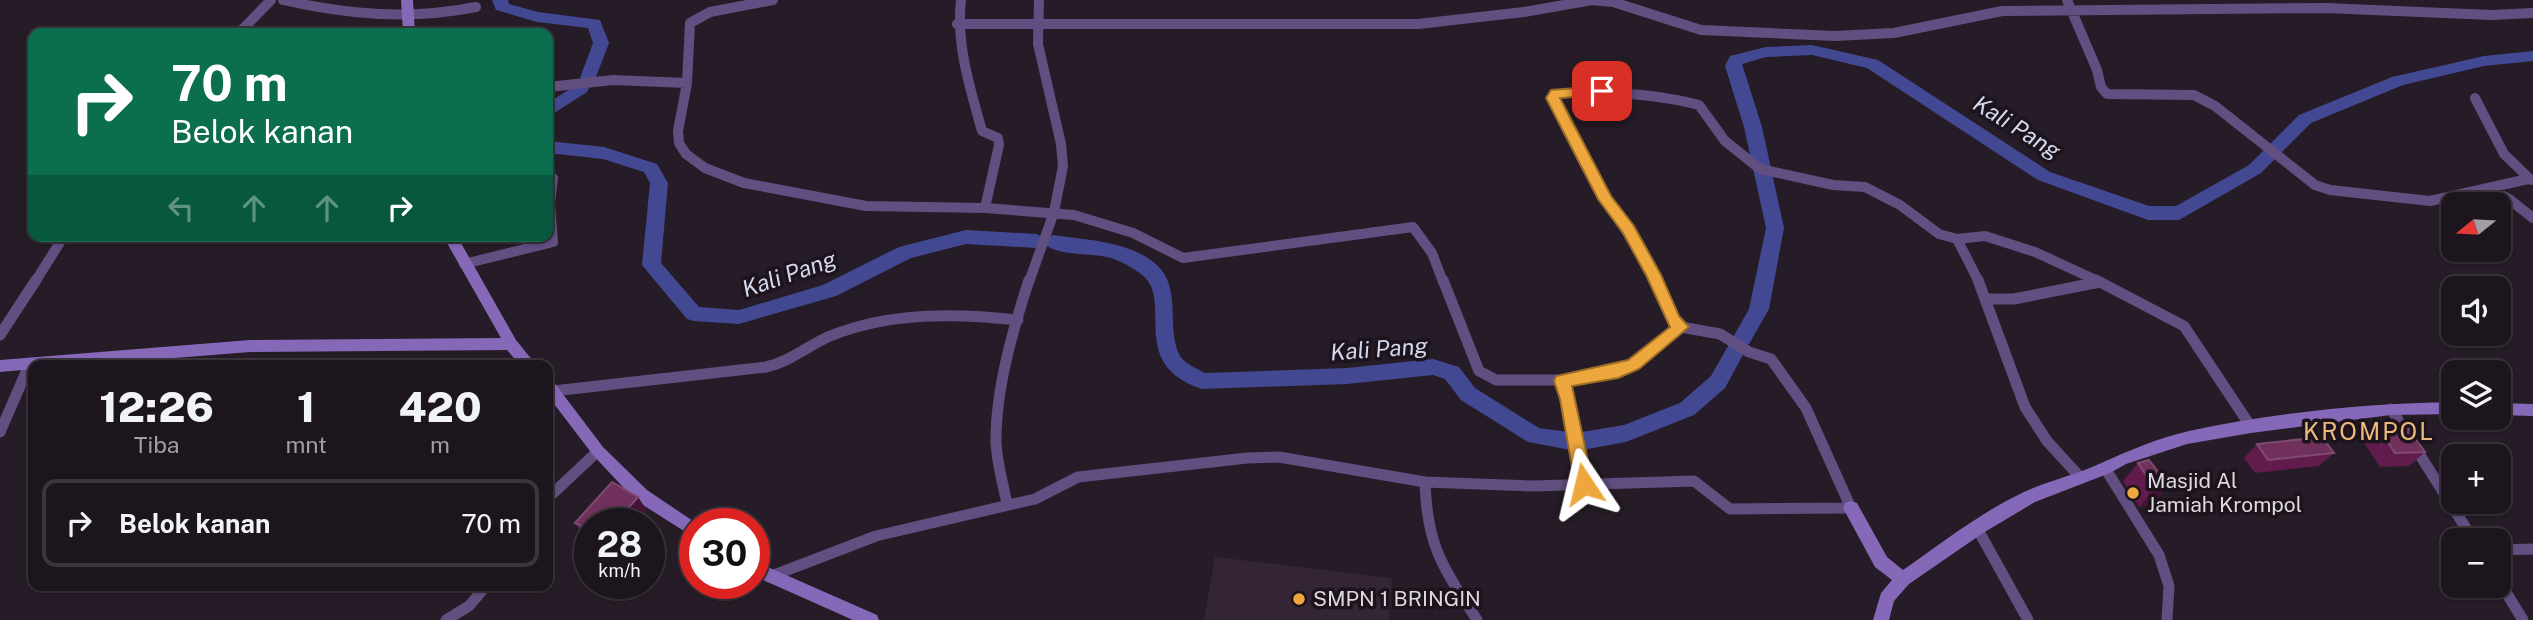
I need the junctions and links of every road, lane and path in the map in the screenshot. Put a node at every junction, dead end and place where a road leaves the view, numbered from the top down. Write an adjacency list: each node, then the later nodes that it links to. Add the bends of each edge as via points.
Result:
1 (271, 0): 14 (street)
2 (282, 0): 11 (street, via 331,12)
3 (407, 0): 11 (street)
4 (773, 0): 16 (street, via 694,18)
5 (961, 0): 12 (street)
6 (1040, 0): 13 (street)
7 (2067, 0): 9 (street)
8 (476, 7): 11 (street)
9 (2074, 11): 10 (street, via 2326,8); 13 (street, via 2002,11 1894,33 1835,36 1701,30 1613,2 1592,0 1419,24); 20 (street, via 2106,94 2194,94 2301,176 2330,190 2430,201)
10 (2533, 13)
11 (408, 17): 15 (street)
12 (957, 24): 13 (street); 21 (street, via 982,131 998,138)
13 (1036, 24): 22 (street, via 1061,145 1063,166)
14 (244, 28)
15 (409, 28)
16 (687, 83): 17 (street, via 613,80); 21 (street, via 680,143 705,167 744,183 866,206)
17 (553, 86)
18 (2476, 98): 19 (street, via 2490,135 2512,165)
19 (2531, 180): 20 (street)
20 (2487, 188): 23 (street)
21 (985, 208): 22 (street)
22 (1054, 212): 31 (street); 40 (street, via 1133,233 1183,258 1413,227 1432,253 1479,371 1496,380)
23 (2533, 218)
24 (1957, 239): 29 (street, via 1985,236 2035,252); 30 (street); 32 (street, via 1939,234 1900,205 1865,187 1760,169 1725,141 1699,105 1602,91 1556,93 1553,98 1581,156 1646,261 1672,320)
25 (60, 242): 33 (street)
26 (453, 242): 28 (street)
27 (553, 242): 28 (street)
28 (464, 264): 34 (street)
29 (2100, 282): 30 (street, via 2014,299); 47 (street, via 2185,326)
30 (1985, 299): 51 (street, via 2025,407 2047,441)
31 (1018, 320): 41 (street, via 954,314 897,319 826,337 790,361 765,367); 55 (street, via 997,422 996,443)
32 (1681, 327): 40 (street, via 1634,365); 56 (street, via 1720,334 1771,359 1806,408)
33 (0, 335)
34 (511, 344): 35 (street, via 250,345); 36 (street)
35 (67, 360)
36 (525, 360)
37 (28, 363): 38 (street)
38 (0, 366)
39 (28, 368): 48 (street)
40 (1562, 381): 53 (street)
41 (553, 388)
42 (553, 391): 49 (street)
43 (2441, 408): 44 (street)
44 (2391, 409): 47 (street); 59 (street)
45 (2511, 409): 46 (street)
46 (2533, 410)
47 (2251, 427): 50 (street, via 2187,438)
48 (0, 432)
49 (598, 451): 54 (street); 57 (street, via 641,495)
50 (2105, 468): 51 (street); 72 (street, via 2160,555 2169,586)
51 (2079, 476): 58 (street, via 2029,497)
52 (1425, 482): 53 (street); 55 (street, via 1317,462 1247,458 1078,477 1035,499); 69 (street, via 1426,514 1438,560)
53 (1584, 484): 56 (street, via 1694,481 1730,509)
54 (553, 493)
55 (1007, 504): 62 (street, via 876,536)
56 (1851, 508): 64 (street, via 1881,562)
57 (679, 520)
58 (1977, 528): 64 (street); 71 (street)
59 (2466, 528)
60 (2533, 549): 61 (street)
61 (2511, 550)
62 (770, 569)
63 (770, 575): 68 (street)
64 (1903, 579): 70 (street, via 1887,598)
65 (482, 591): 67 (street, via 469,606)
66 (2509, 598): 73 (street)
67 (446, 620)
68 (872, 620)
69 (1477, 620)
70 (1881, 620)
71 (2028, 620)
72 (2167, 620)
73 (2523, 620)

